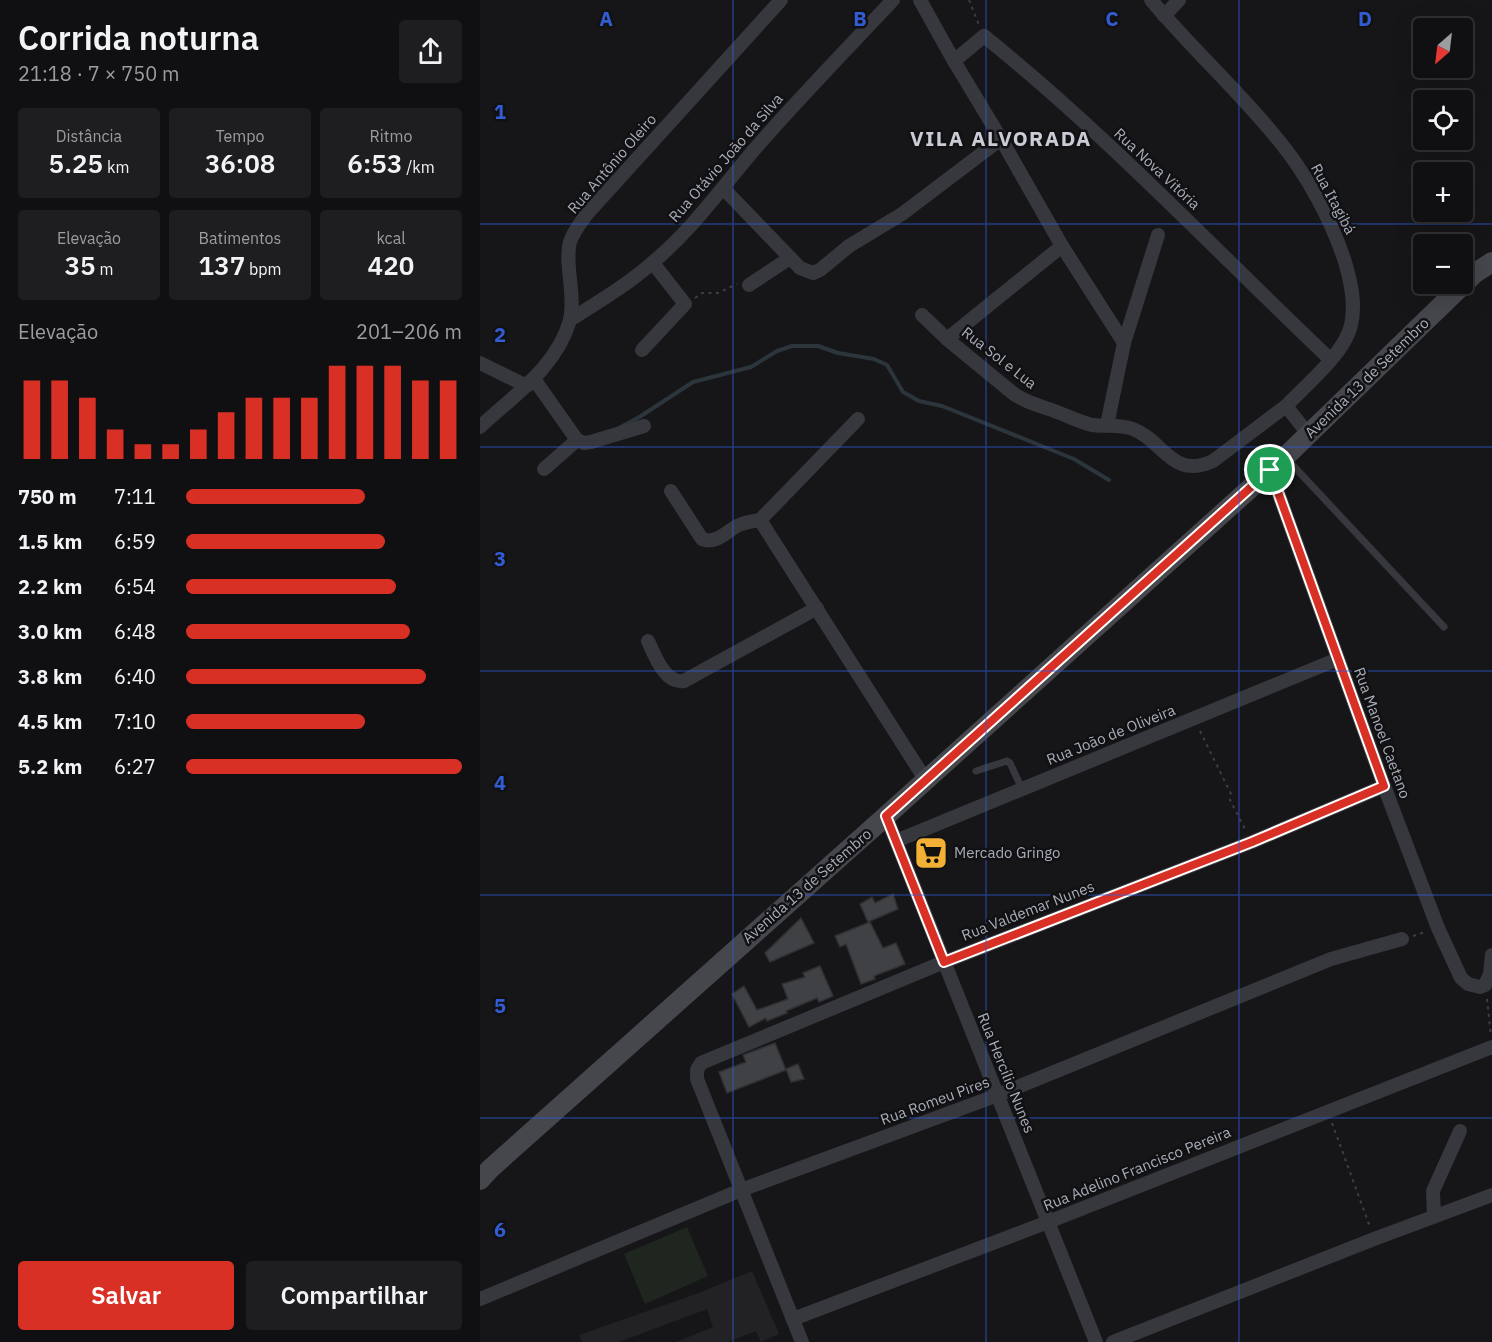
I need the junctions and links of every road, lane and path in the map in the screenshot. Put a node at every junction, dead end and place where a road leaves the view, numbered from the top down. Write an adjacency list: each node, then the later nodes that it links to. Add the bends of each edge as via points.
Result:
1 (781, 0): 22 (street, Rua Antônio Oleiro, via 576,229 568,249)
2 (893, 0): 11 (street, Rua Otávio João da Silva)
3 (920, 0): 9 (street)
4 (969, 0): 8 (path)
5 (1151, 0): 7 (street, Rua Itagibá)
6 (1179, 0): 7 (street)
7 (1164, 16): 26 (street, Rua Itagibá, via 1281,142 1338,239 1354,307 1351,327)
8 (984, 36): 9 (street); 26 (street, Rua Nova Vitória, via 1167,200)
9 (954, 61): 10 (street)
10 (1001, 139): 13 (street); 15 (street, via 820,270 807,272)
11 (723, 188): 15 (street); 17 (street, Rua Otávio João da Silva)
12 (1158, 235): 24 (street)
13 (1062, 246): 23 (street, Rua Sol e Lua); 24 (street)
14 (1492, 249): 18 (main road, Avenida 13 de Setembro)
15 (790, 258): 19 (street)
16 (1492, 262): 18 (main road, Avenida 13 de Setembro)
17 (653, 263): 20 (street); 22 (street, Rua Otávio João da Silva)
18 (1475, 273): 34 (main road, Avenida 13 de Setembro)
19 (749, 285): 20 (path, via 702,293)
20 (685, 304): 25 (street)
21 (922, 315): 23 (street)
22 (570, 320): 28 (street, Rua Antônio Oleiro, via 555,350)
23 (947, 339): 31 (street, Rua Sol e Lua, via 1025,402 1082,422)
24 (1124, 343): 31 (street)
25 (642, 351)
26 (1330, 359): 29 (street, Rua Itagibá)
27 (480, 363): 28 (street)
28 (530, 382): 33 (street, Rua Antônio Oleiro); 35 (street)
29 (1286, 406): 31 (street, Rua Sol e Lua, via 1202,466 1180,464 1134,430); 34 (street)
30 (858, 419): 40 (street)
31 (1107, 425)
32 (644, 426): 35 (street, via 591,442)
33 (480, 428)
34 (1309, 435): 36 (main road, Avenida 13 de Setembro)
35 (577, 440): 37 (street)
36 (1285, 457): 38 (main road, Avenida 13 de Setembro); 42 (lane)
37 (544, 469)
38 (1270, 470): 44 (street, Rua Manoel Caetano); 47 (main road, Avenida 13 de Setembro)
39 (671, 491): 40 (street, via 707,541 739,525)
40 (760, 520): 41 (street)
41 (817, 608): 43 (street, via 684,681 671,679); 47 (street)
42 (1444, 627)
43 (648, 641)
44 (1338, 659): 45 (street, Rua João de Oliveira); 48 (street, Rua Manoel Caetano)
45 (1193, 718): 49 (street, Rua João de Oliveira); 52 (path)
46 (976, 771): 49 (lane, via 1007,761)
47 (925, 779): 50 (main road, Avenida 13 de Setembro)
48 (1384, 786): 52 (street, Rua Valdemar Nunes); 53 (street, Rua Manoel Caetano)
49 (1022, 789): 51 (street, Rua João de Oliveira)
50 (886, 816): 51 (street, Rua Hercílio Nunes); 63 (main road, Avenida 13 de Setembro)
51 (896, 841): 56 (street, Rua Hercílio Nunes)
52 (1252, 842): 56 (street, Rua Valdemar Nunes)
53 (1438, 928): 54 (path); 57 (street, Rua Manoel Caetano, via 1461,978 1468,984)
54 (1402, 939): 60 (street, Rua Romeu Pires, via 1330,959)
55 (1492, 955): 57 (street)
56 (944, 962): 60 (street, Rua Hercílio Nunes); 64 (street, Rua Valdemar Nunes, via 701,1063 697,1079)
57 (1485, 985): 58 (path)
58 (1492, 1040)
59 (1492, 1047): 61 (street, Rua Adelino Francisco Pereira)
60 (998, 1095): 64 (street, Rua Romeu Pires); 67 (street, Rua Hercílio Nunes)
61 (1327, 1111): 67 (street, Rua Adelino Francisco Pereira); 68 (path)
62 (1460, 1131): 66 (street, via 1433,1191)
63 (480, 1180)
64 (741, 1190): 69 (street, Rua Romeu Pires); 70 (street)
65 (1492, 1195): 66 (street)
66 (1434, 1215): 68 (street)
67 (1048, 1222): 70 (street, Rua Adelino Francisco Pereira); 72 (street, Rua Hercílio Nunes)
68 (1374, 1239): 73 (street)
69 (480, 1299)
70 (793, 1319): 71 (street)
71 (802, 1342)
72 (1096, 1342)
73 (1113, 1342)

